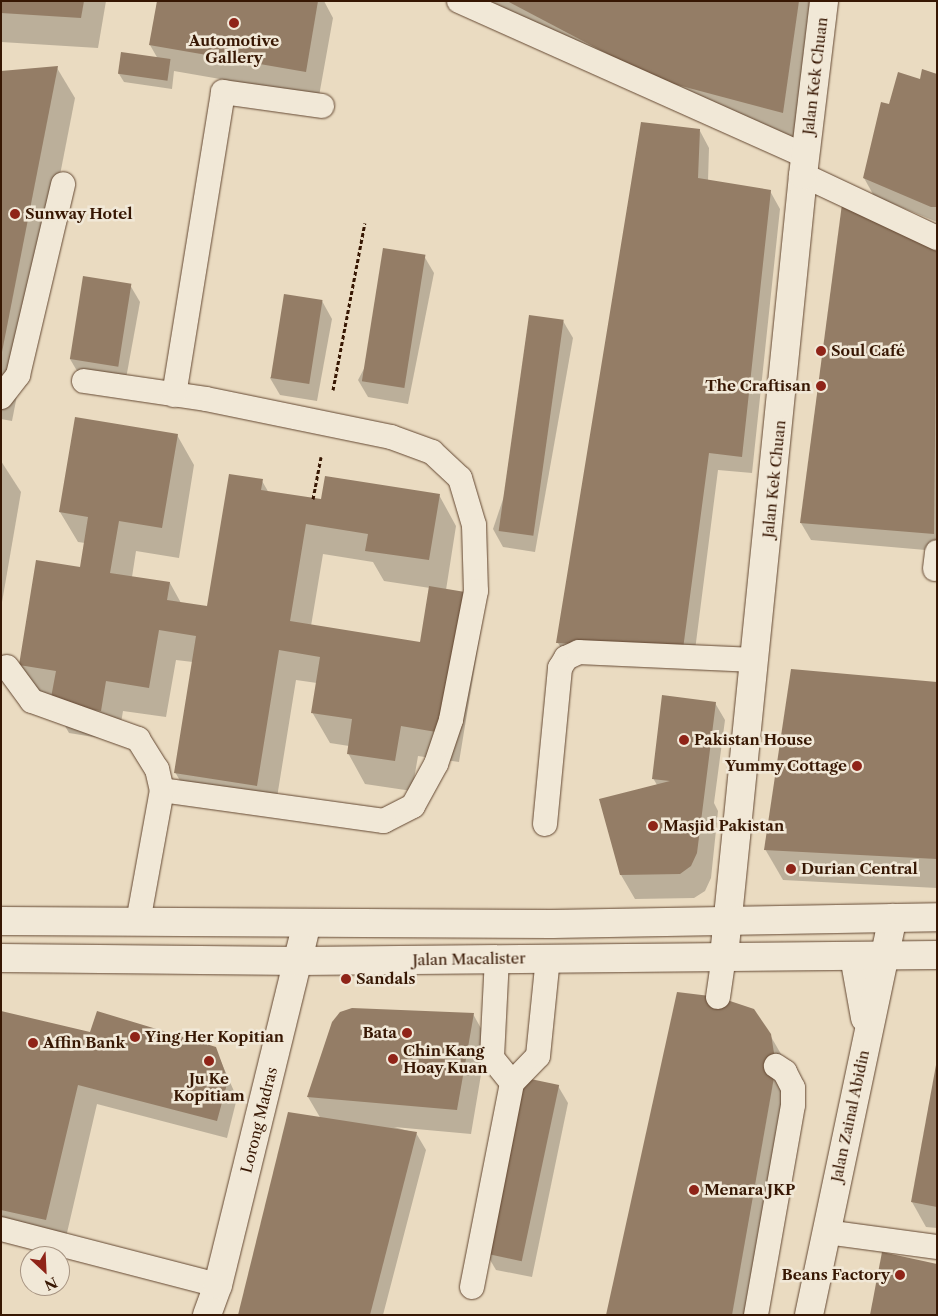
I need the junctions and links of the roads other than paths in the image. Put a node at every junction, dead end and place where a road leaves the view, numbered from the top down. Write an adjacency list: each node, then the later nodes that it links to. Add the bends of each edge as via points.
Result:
1 (459, 1): 4 (lane)
2 (824, 1): 4 (main road, Jalan Kek Chuan)
3 (322, 106): 8 (lane, via 223,92)
4 (804, 165): 6 (lane); 10 (main road, Jalan Kek Chuan)
5 (63, 184): 9 (lane, via 18,375)
6 (937, 238)
7 (84, 381): 8 (lane)
8 (174, 395): 12 (lane, via 391,436 432,452 460,478 474,524 476,592 451,720 436,764 413,806 384,821)
9 (1, 397)
10 (754, 660): 13 (lane, via 579,652 566,658 560,668); 17 (main road, Jalan Kek Chuan)
11 (8, 667): 12 (lane, via 32,701 138,739 156,769)
12 (162, 790): 18 (lane)
13 (546, 824)
14 (937, 917): 15 (main road)
15 (893, 918): 17 (main road); 20 (main road, Jalan Zainal Abidin)
16 (1, 921): 18 (main road)
17 (726, 921): 19 (main road); 22 (main road, Jalan Kek Chuan)
18 (138, 922): 19 (main road)
19 (307, 924): 27 (main road, Lorong Madras)
20 (886, 955): 21 (main road, Jalan Macalister); 23 (main road, Jalan Macalister); 29 (main road, Jalan Zainal Abidin)
21 (937, 955)
22 (724, 956): 23 (main road, Jalan Macalister); 26 (main road, Jalan Macalister); 28 (lane)
23 (854, 956): 29 (main road)
24 (1, 958): 27 (main road, Jalan Macalister)
25 (497, 958): 26 (main road, Jalan Macalister); 27 (main road, Jalan Macalister); 31 (lane, via 492,1058)
26 (548, 958): 31 (lane, via 538,1056)
27 (299, 961): 35 (main road, Lorong Madras)
28 (718, 997)
29 (868, 1034): 33 (main road, Jalan Zainal Abidin)
30 (776, 1066): 38 (lane, via 785,1072 793,1088 793,1105)
31 (512, 1083): 36 (lane)
32 (1, 1229): 35 (lane)
33 (826, 1232): 34 (lane); 39 (main road, Jalan Zainal Abidin)
34 (937, 1247)
35 (218, 1285): 37 (main road, Lorong Madras)
36 (472, 1287)
37 (207, 1315)
38 (756, 1315)
39 (809, 1315)

